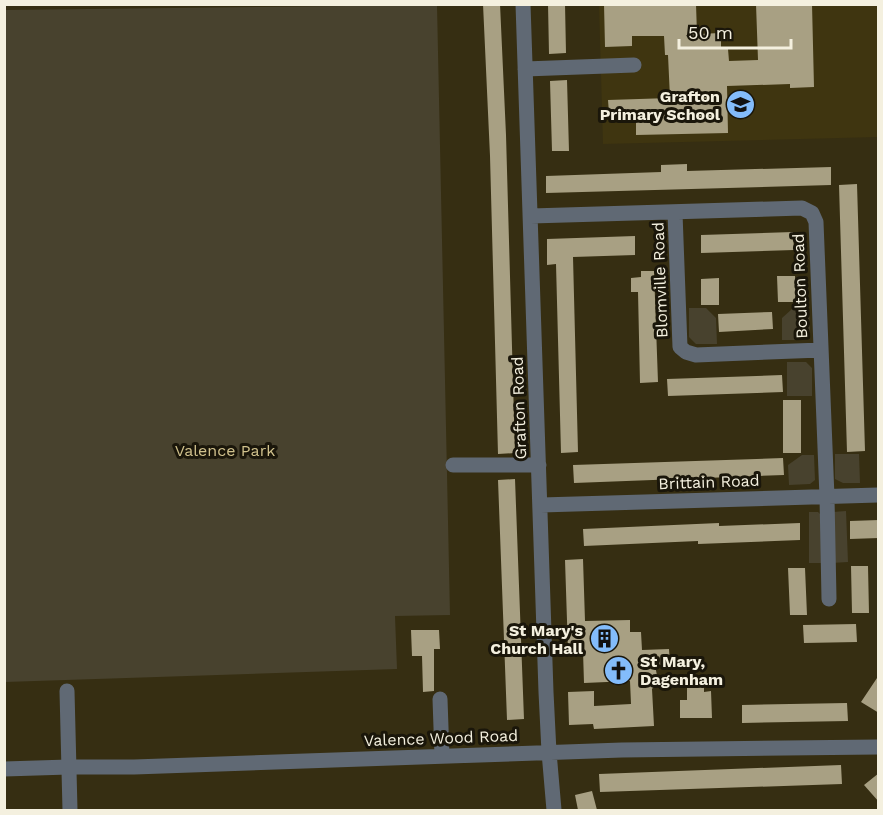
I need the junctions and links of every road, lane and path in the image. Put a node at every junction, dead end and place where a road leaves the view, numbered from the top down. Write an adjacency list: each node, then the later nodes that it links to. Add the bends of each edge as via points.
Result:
1 (524, 4): 3 (street, Grafton Road)
2 (634, 65): 3 (street)
3 (525, 69): 5 (street, Grafton Road)
4 (675, 213): 5 (street, Boulton Road); 6 (street, Boulton Road, via 801,208 812,213 816,222); 6 (street, Blomville Road, via 680,347 696,355)
5 (531, 216): 8 (street, Grafton Road)
6 (821, 350): 10 (street, Boulton Road)
7 (453, 465): 8 (street)
8 (539, 465): 11 (street, Grafton Road)
9 (879, 495): 10 (street, Brittain Road)
10 (827, 497): 11 (street, Brittain Road); 12 (street, Boulton Road)
11 (541, 505): 16 (street, Grafton Road)
12 (829, 599)
13 (67, 691): 18 (street)
14 (440, 699): 17 (street)
15 (879, 747): 16 (street, Valence Wood Road)
16 (549, 752): 17 (street, Valence Wood Road); 21 (street, Grafton Road)
17 (442, 756): 18 (street, Valence Wood Road)
18 (69, 767): 19 (street, Valence Wood Road); 20 (street)
19 (4, 769)
20 (70, 810)
21 (554, 810)

